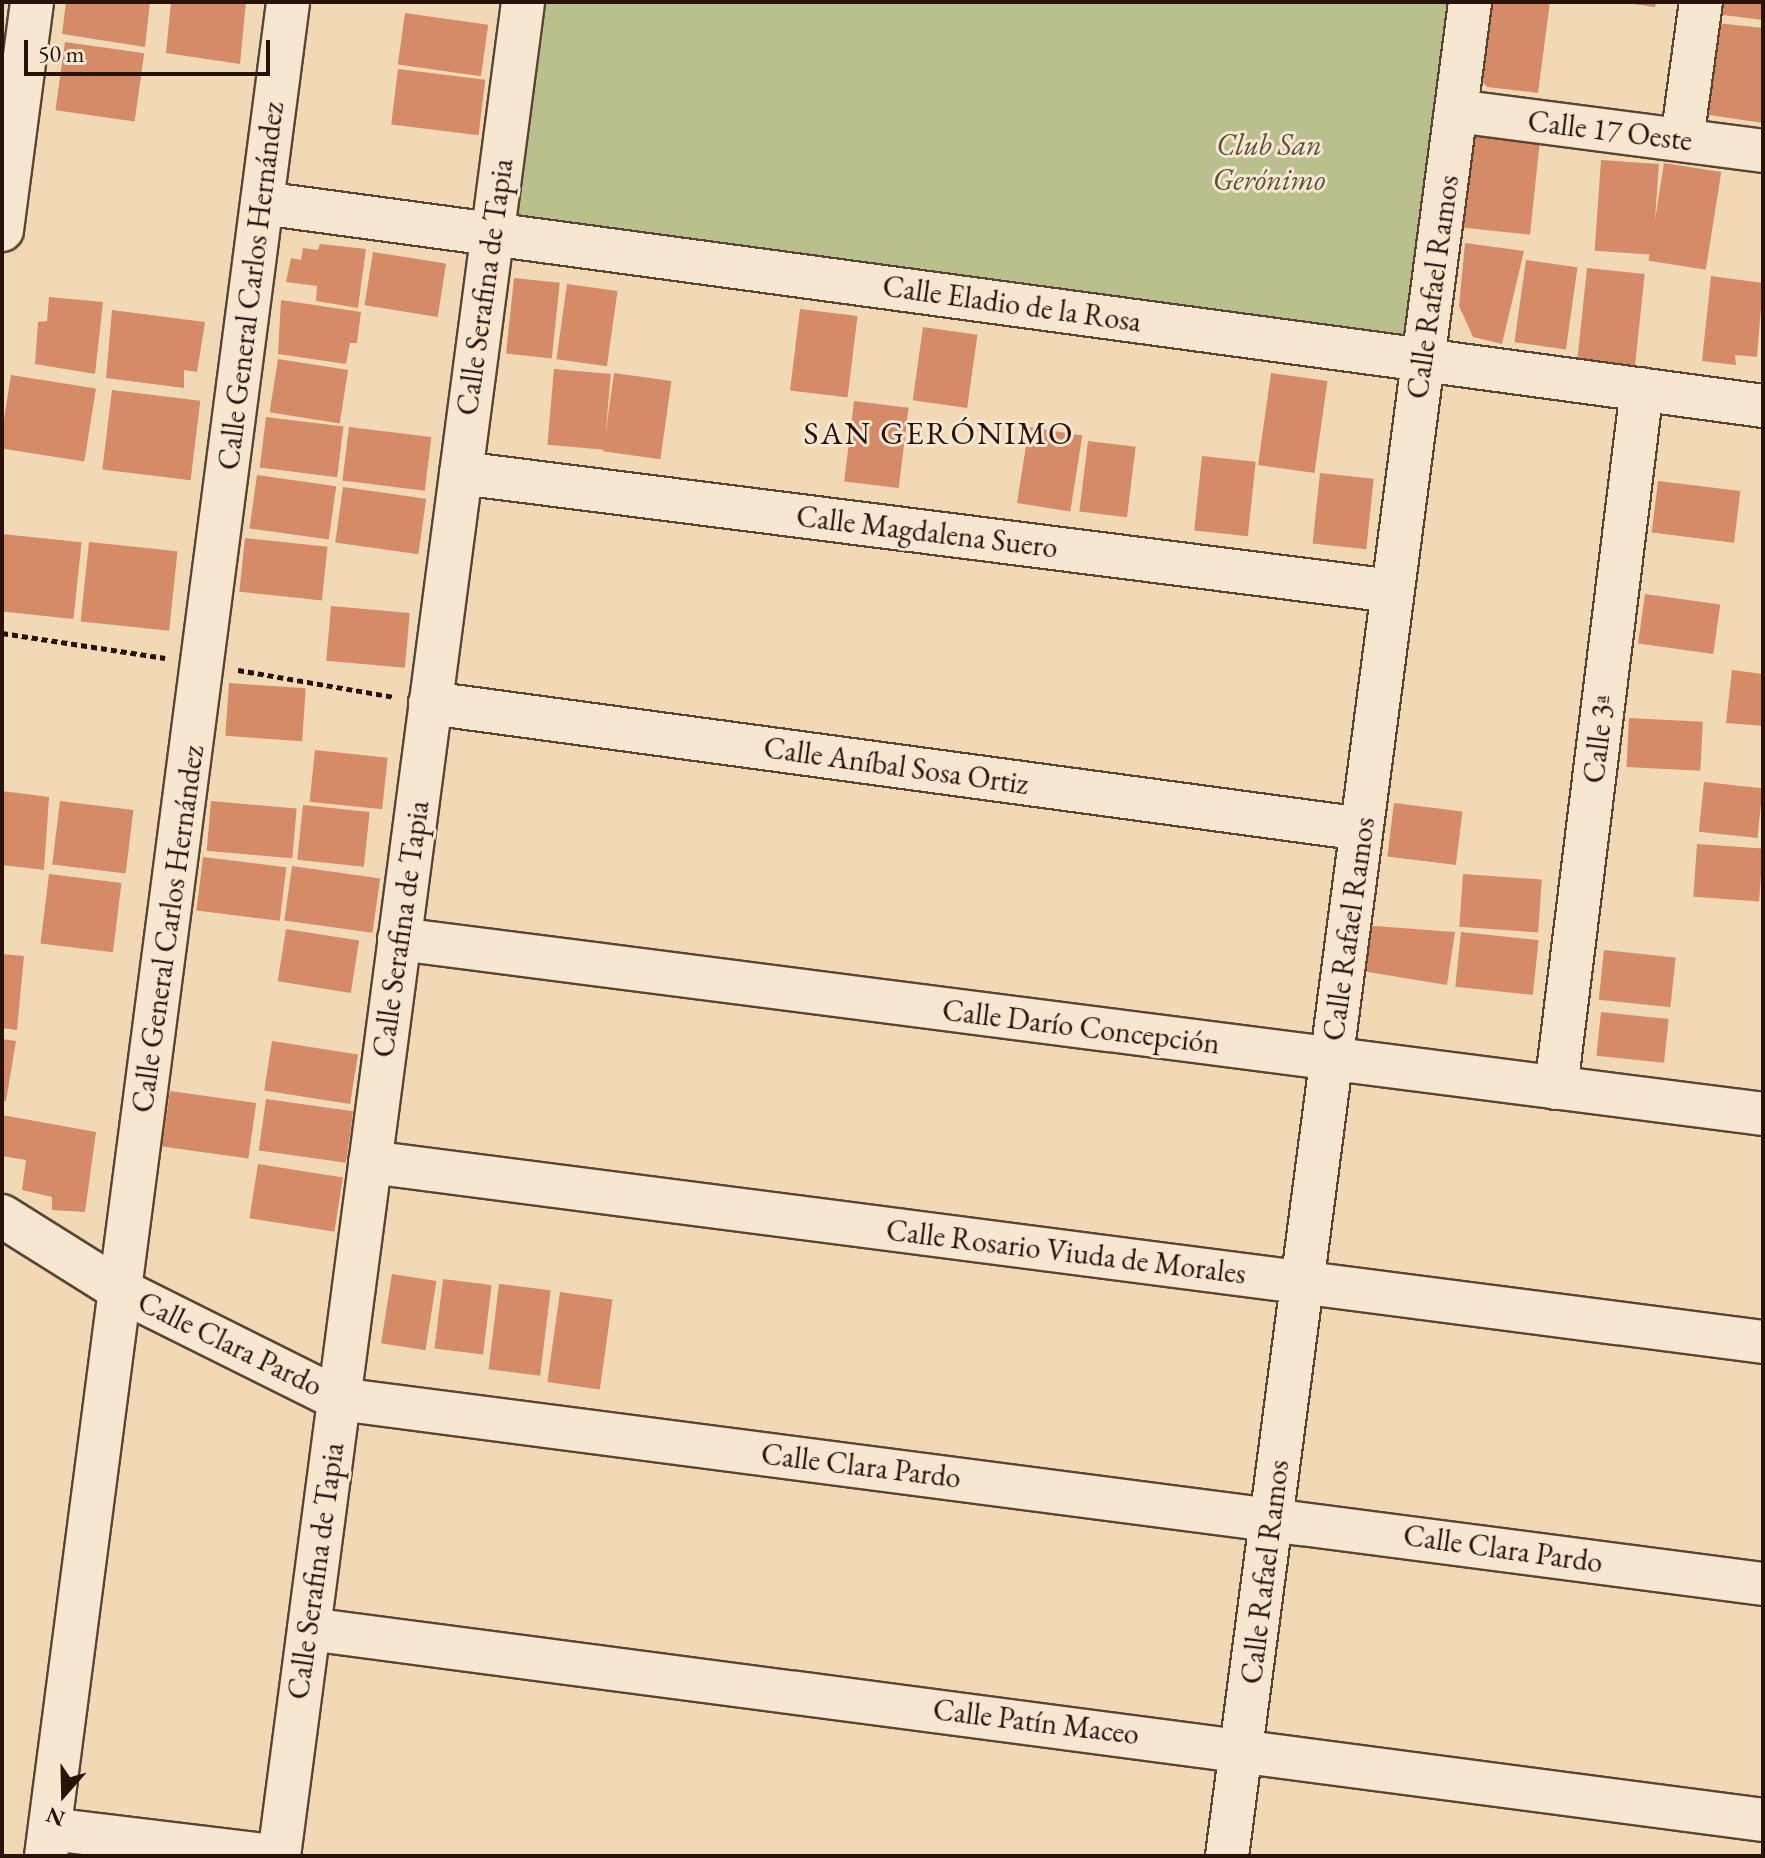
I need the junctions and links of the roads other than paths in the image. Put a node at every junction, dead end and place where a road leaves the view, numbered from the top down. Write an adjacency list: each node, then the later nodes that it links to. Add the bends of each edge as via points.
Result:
1 (32, 2): 10 (street)
2 (288, 2): 9 (street, Calle General Carlos Hernández)
3 (523, 2): 11 (street, Calle Serafina de Tapia)
4 (1470, 2): 6 (street, Calle Rafael Ramos)
5 (1701, 2): 7 (street)
6 (1456, 111): 7 (street, Calle 17 Oeste); 12 (street, Calle Rafael Ramos)
7 (1682, 140): 8 (street, Calle 17 Oeste)
8 (1763, 151)
9 (262, 203): 11 (street, Calle Eladio de la Rosa); 26 (street, Calle General Carlos Hernández)
10 (2, 230)
11 (492, 234): 12 (street, Calle Eladio de la Rosa); 15 (street, Calle Serafina de Tapia)
12 (1423, 360): 13 (street, Calle Eladio de la Rosa); 16 (street, Calle Rafael Ramos)
13 (1642, 389): 14 (street, Calle Eladio de la Rosa); 21 (street, Calle 3ª)
14 (1763, 406)
15 (461, 473): 16 (street, Calle Magdalena Suero); 17 (street, Calle Serafina de Tapia)
16 (1393, 591): 18 (street, Calle Rafael Ramos)
17 (430, 703): 18 (street, Calle Aníbal Sosa Ortiz); 19 (street, Calle Serafina de Tapia)
18 (1362, 829): 20 (street, Calle Rafael Ramos)
19 (399, 939): 20 (street, Calle Darío Concepción); 23 (street, Calle Serafina de Tapia)
20 (1331, 1059): 21 (street, Calle Darío Concepción); 25 (street, Calle Rafael Ramos)
21 (1556, 1088): 22 (street, Calle Darío Concepción)
22 (1763, 1114)
23 (370, 1162): 25 (street, Calle Rosario Viuda de Morales); 28 (street, Calle Serafina de Tapia)
24 (2, 1216): 26 (street, Calle Clara Pardo)
25 (1302, 1283): 27 (street, Calle Rosario Viuda de Morales); 29 (street, Calle Rafael Ramos)
26 (120, 1290): 28 (street, Calle Clara Pardo); 34 (street, Calle General Carlos Hernández)
27 (1763, 1342)
28 (339, 1399): 29 (street, Calle Clara Pardo); 31 (street, Calle Serafina de Tapia)
29 (1272, 1518): 30 (street, Calle Clara Pardo); 32 (street, Calle Rafael Ramos)
30 (1763, 1584)
31 (309, 1629): 32 (street, Calle Patín Maceo); 36 (street, Calle Serafina de Tapia)
32 (1241, 1748): 33 (street, Calle Patín Maceo); 37 (street, Calle Rafael Ramos)
33 (1763, 1820)
34 (48, 1843): 35 (street)
35 (273, 1856)
36 (279, 1856)
37 (1227, 1856)

